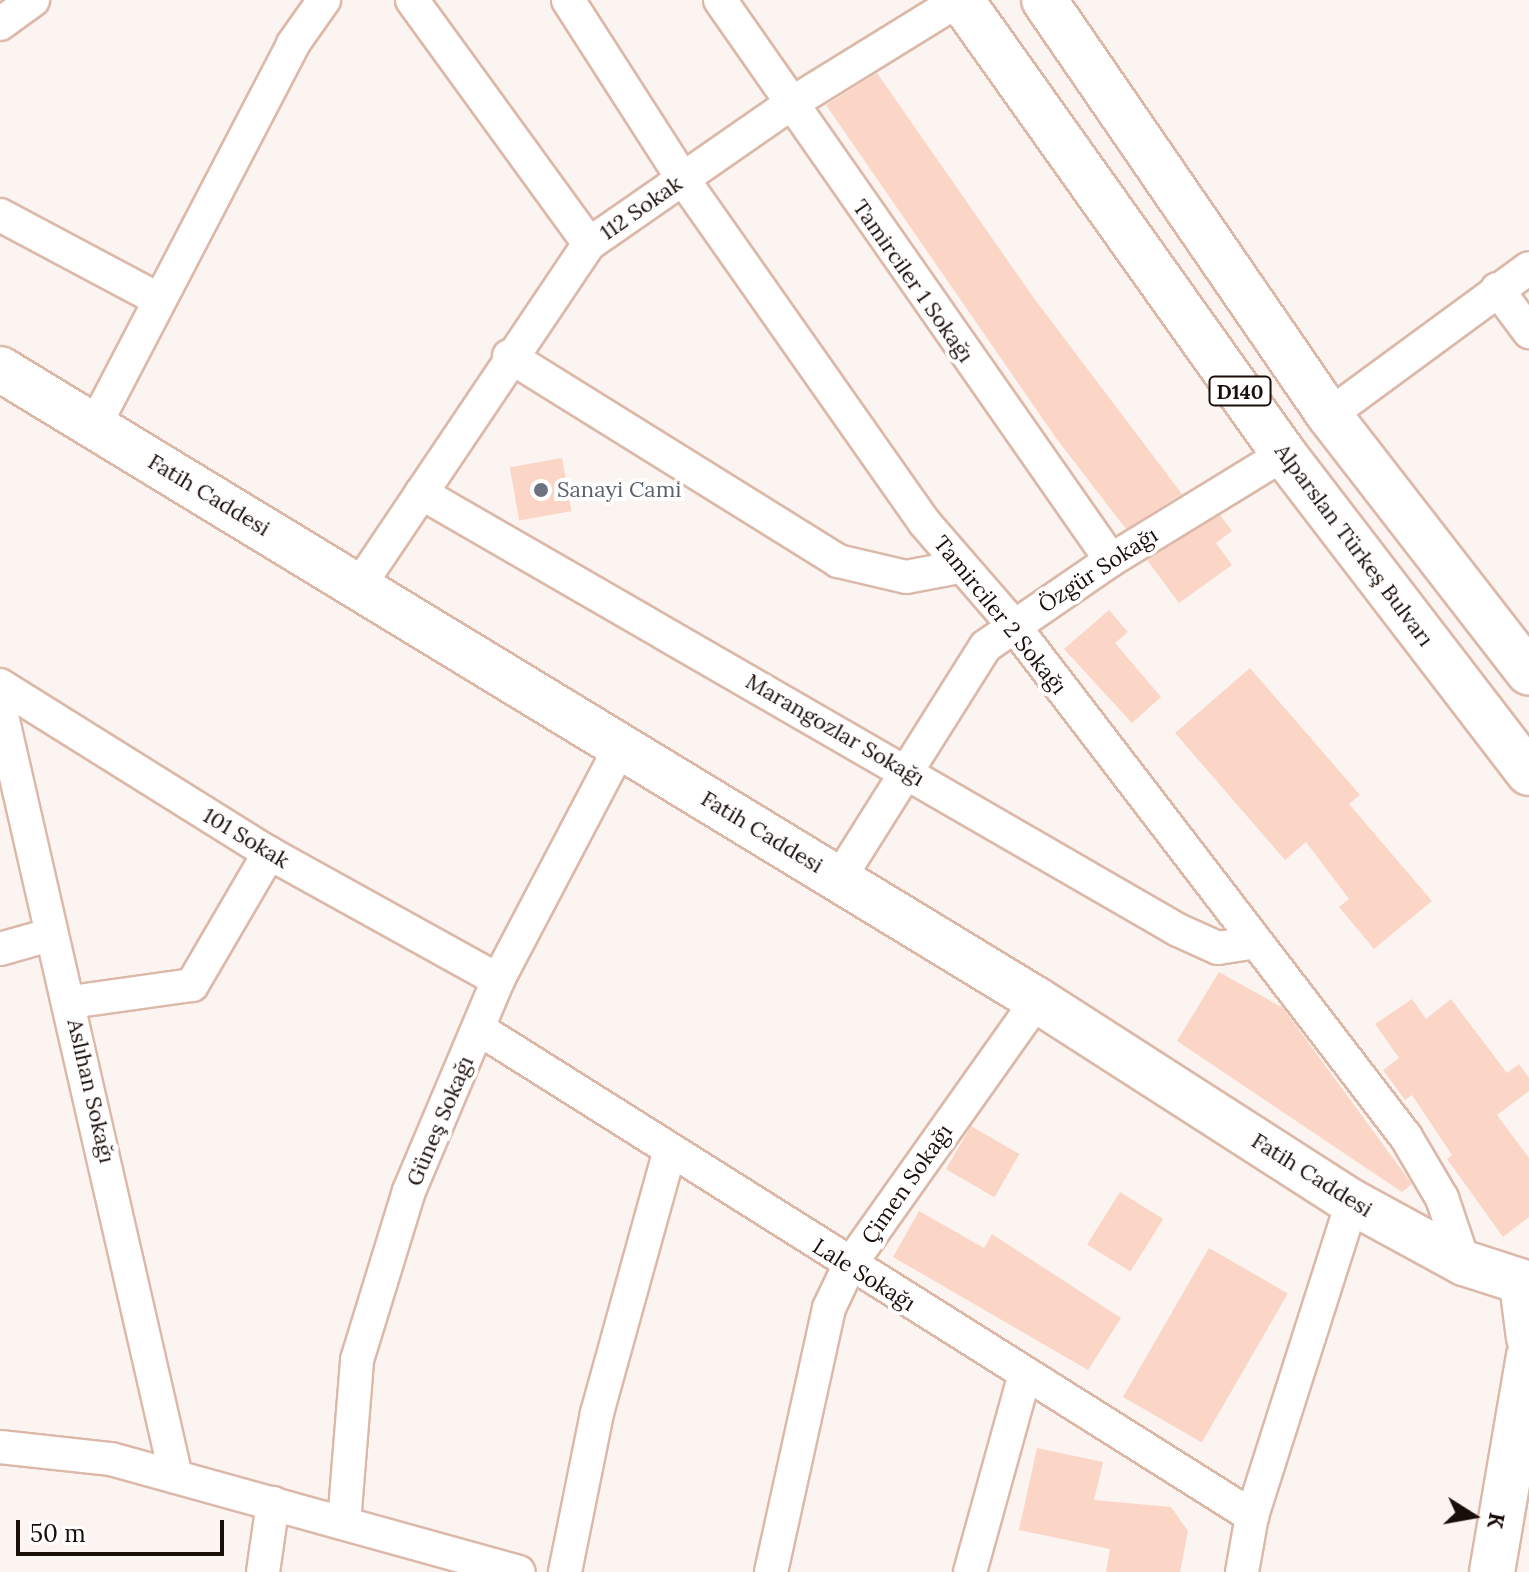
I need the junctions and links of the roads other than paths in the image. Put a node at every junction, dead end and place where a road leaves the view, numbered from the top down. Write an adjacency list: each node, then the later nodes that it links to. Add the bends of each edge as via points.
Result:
1 (33, 0): 8 (street)
2 (324, 0): 15 (street, via 293,44)
3 (412, 0): 12 (street)
4 (568, 0): 10 (street, Tamirciler 2 Sokağı)
5 (720, 0): 9 (street, Tamirciler 1 Sokağı)
6 (960, 0): 9 (street, 112 Sokak); 21 (main road, Alparslan Türkeş Bulvarı / D140)
7 (1044, 0): 19 (main road, D140)
8 (0, 24)
9 (789, 105): 10 (street, 112 Sokak); 23 (street, Tamirciler 1 Sokağı)
10 (683, 179): 12 (street, 112 Sokak); 24 (street, Tamirciler 2 Sokağı)
11 (0, 215): 15 (street)
12 (589, 244): 17 (street, 112 Sokak)
13 (1529, 268): 14 (street)
14 (1497, 289): 16 (street); 19 (street)
15 (158, 299): 20 (street)
16 (1529, 332)
17 (509, 356): 22 (street, 112 Sokak); 24 (street, via 838,561 906,577)
18 (0, 369): 20 (main road, Fatih Caddesi)
19 (1329, 415): 27 (main road, D140)
20 (95, 425): 25 (main road, Fatih Caddesi)
21 (1284, 454): 23 (street, Özgür Sokağı); 32 (main road, Alparslan Türkeş Bulvarı / D140)
22 (421, 493): 25 (street, 112 Sokak); 31 (street, Marangozlar Sokağı)
23 (1111, 560): 26 (street, Özgür Sokağı)
24 (959, 567): 26 (street, Tamirciler 2 Sokağı)
25 (359, 586): 30 (main road, Fatih Caddesi)
26 (1014, 626): 31 (street, Özgür Sokağı, via 986,646); 36 (street, Tamirciler 2 Sokağı)
27 (1529, 673)
28 (0, 685): 33 (street, 101 Sokak)
29 (0, 707): 35 (street, Aslıhan Sokağı)
30 (621, 746): 34 (main road, Fatih Caddesi); 38 (street, Güneş Sokağı)
31 (906, 771): 34 (street, Özgür Sokağı); 36 (street, Marangozlar Sokağı, via 1178,930 1218,948)
32 (1529, 773)
33 (269, 853): 38 (street, 101 Sokak); 40 (street, via 192,985)
34 (839, 879): 39 (main road, Fatih Caddesi)
35 (49, 935): 37 (street); 40 (street, Aslıhan Sokağı)
36 (1254, 942): 44 (street, Tamirciler 2 Sokağı, via 1406,1137 1442,1198)
37 (0, 949)
38 (498, 980): 41 (street, Güneş Sokağı)
39 (1037, 1000): 43 (main road, Fatih Caddesi); 45 (street, Çimen Sokağı)
40 (71, 1002): 51 (street, Aslıhan Sokağı)
41 (479, 1029): 42 (street, Lale Sokağı); 54 (street, Güneş Sokağı, via 409,1191 357,1360)
42 (669, 1154): 45 (street, Lale Sokağı); 57 (street, via 597,1413)
43 (1352, 1202): 44 (main road, Fatih Caddesi); 53 (street)
44 (1464, 1263): 46 (main road, Fatih Caddesi)
45 (849, 1266): 49 (street, Lale Sokağı); 58 (street, Çimen Sokağı, via 829,1308)
46 (1526, 1284): 47 (main road)
47 (1529, 1338)
48 (1529, 1356): 61 (main road)
49 (1025, 1374): 53 (street, Lale Sokağı); 59 (street)
50 (0, 1447): 51 (street, via 111,1459)
51 (176, 1477): 52 (street)
52 (273, 1503): 54 (street); 55 (street)
53 (1252, 1516): 60 (street)
54 (344, 1523): 56 (street)
55 (263, 1572)
56 (519, 1572)
57 (565, 1572)
58 (771, 1572)
59 (970, 1572)
60 (1242, 1572)
61 (1492, 1572)

